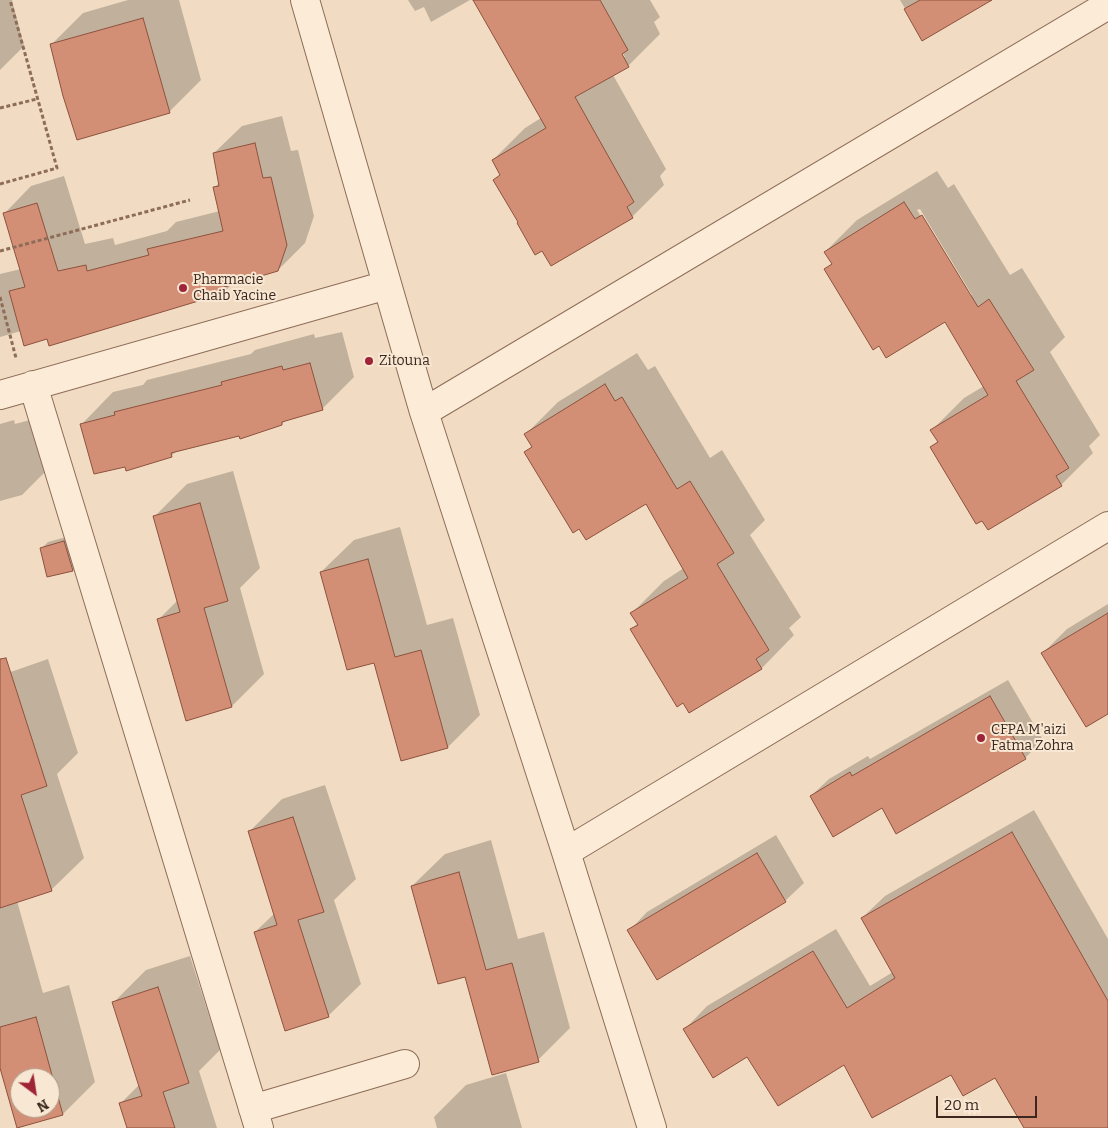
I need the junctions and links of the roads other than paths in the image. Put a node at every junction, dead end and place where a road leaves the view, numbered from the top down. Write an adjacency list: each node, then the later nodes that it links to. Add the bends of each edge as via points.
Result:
1 (305, 0): 3 (street)
2 (1108, 5): 5 (street)
3 (387, 285): 4 (street); 5 (street)
4 (19, 389): 9 (street)
5 (424, 412): 7 (street)
6 (1108, 526): 7 (street)
7 (566, 852): 10 (street)
8 (405, 1064): 9 (street)
9 (256, 1118)
10 (652, 1128)

